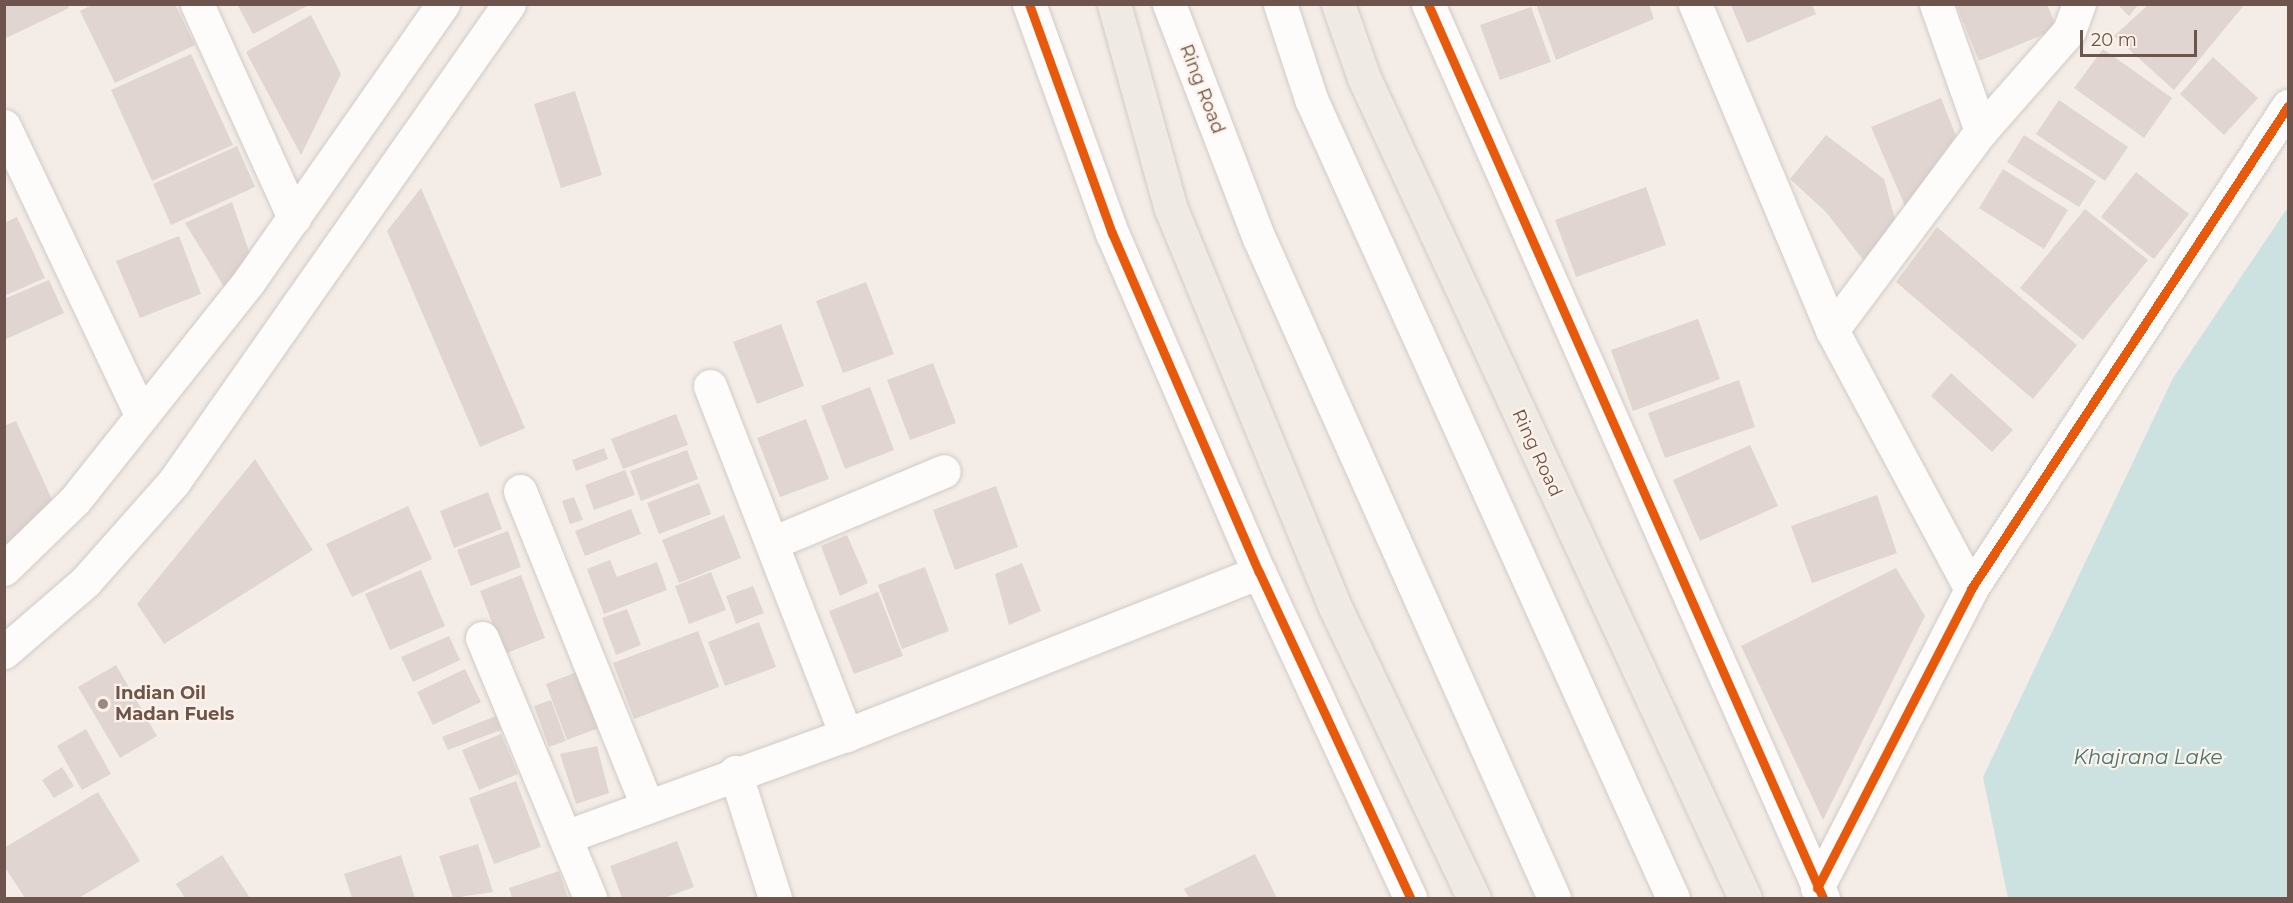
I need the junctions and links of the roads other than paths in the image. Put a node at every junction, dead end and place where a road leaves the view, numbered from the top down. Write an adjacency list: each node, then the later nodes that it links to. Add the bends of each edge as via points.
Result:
1 (197, 4): 17 (street)
2 (443, 4): 17 (street)
3 (509, 4): 28 (street, via 173,483 85,582)
4 (1029, 4): 25 (street, via 1112,233)
5 (1114, 4): 37 (main road, via 1171,209 1334,605)
6 (1169, 4): 38 (street, Ring Road, via 1259,238)
7 (1280, 4): 39 (street, via 1316,110)
8 (1338, 4): 40 (main road, Ring Road, via 1364,78)
9 (1428, 4): 33 (street)
10 (1695, 4): 18 (street)
11 (1936, 4): 15 (street)
12 (2079, 4): 15 (street, via 2069,31)
13 (2289, 106): 26 (street)
14 (4, 126): 16 (street)
15 (1981, 131): 18 (street)
16 (15, 173): 20 (street)
17 (294, 218): 20 (street)
18 (1832, 330): 26 (street)
19 (710, 386): 23 (street)
20 (141, 415): 24 (street, via 75,500)
21 (944, 471): 23 (street)
22 (520, 491): 31 (street)
23 (772, 543): 29 (street)
24 (4, 568)
25 (1259, 572): 29 (street); 36 (street)
26 (1971, 589): 33 (street)
27 (482, 638): 32 (street)
28 (4, 652)
29 (846, 735): 30 (street)
30 (735, 772): 31 (street); 35 (street)
31 (646, 805): 32 (street)
32 (565, 837): 34 (street)
33 (1820, 893)
34 (590, 898)
35 (775, 898)
36 (1410, 898)
37 (1474, 898)
38 (1554, 898)
39 (1673, 898)
40 (1745, 898)

